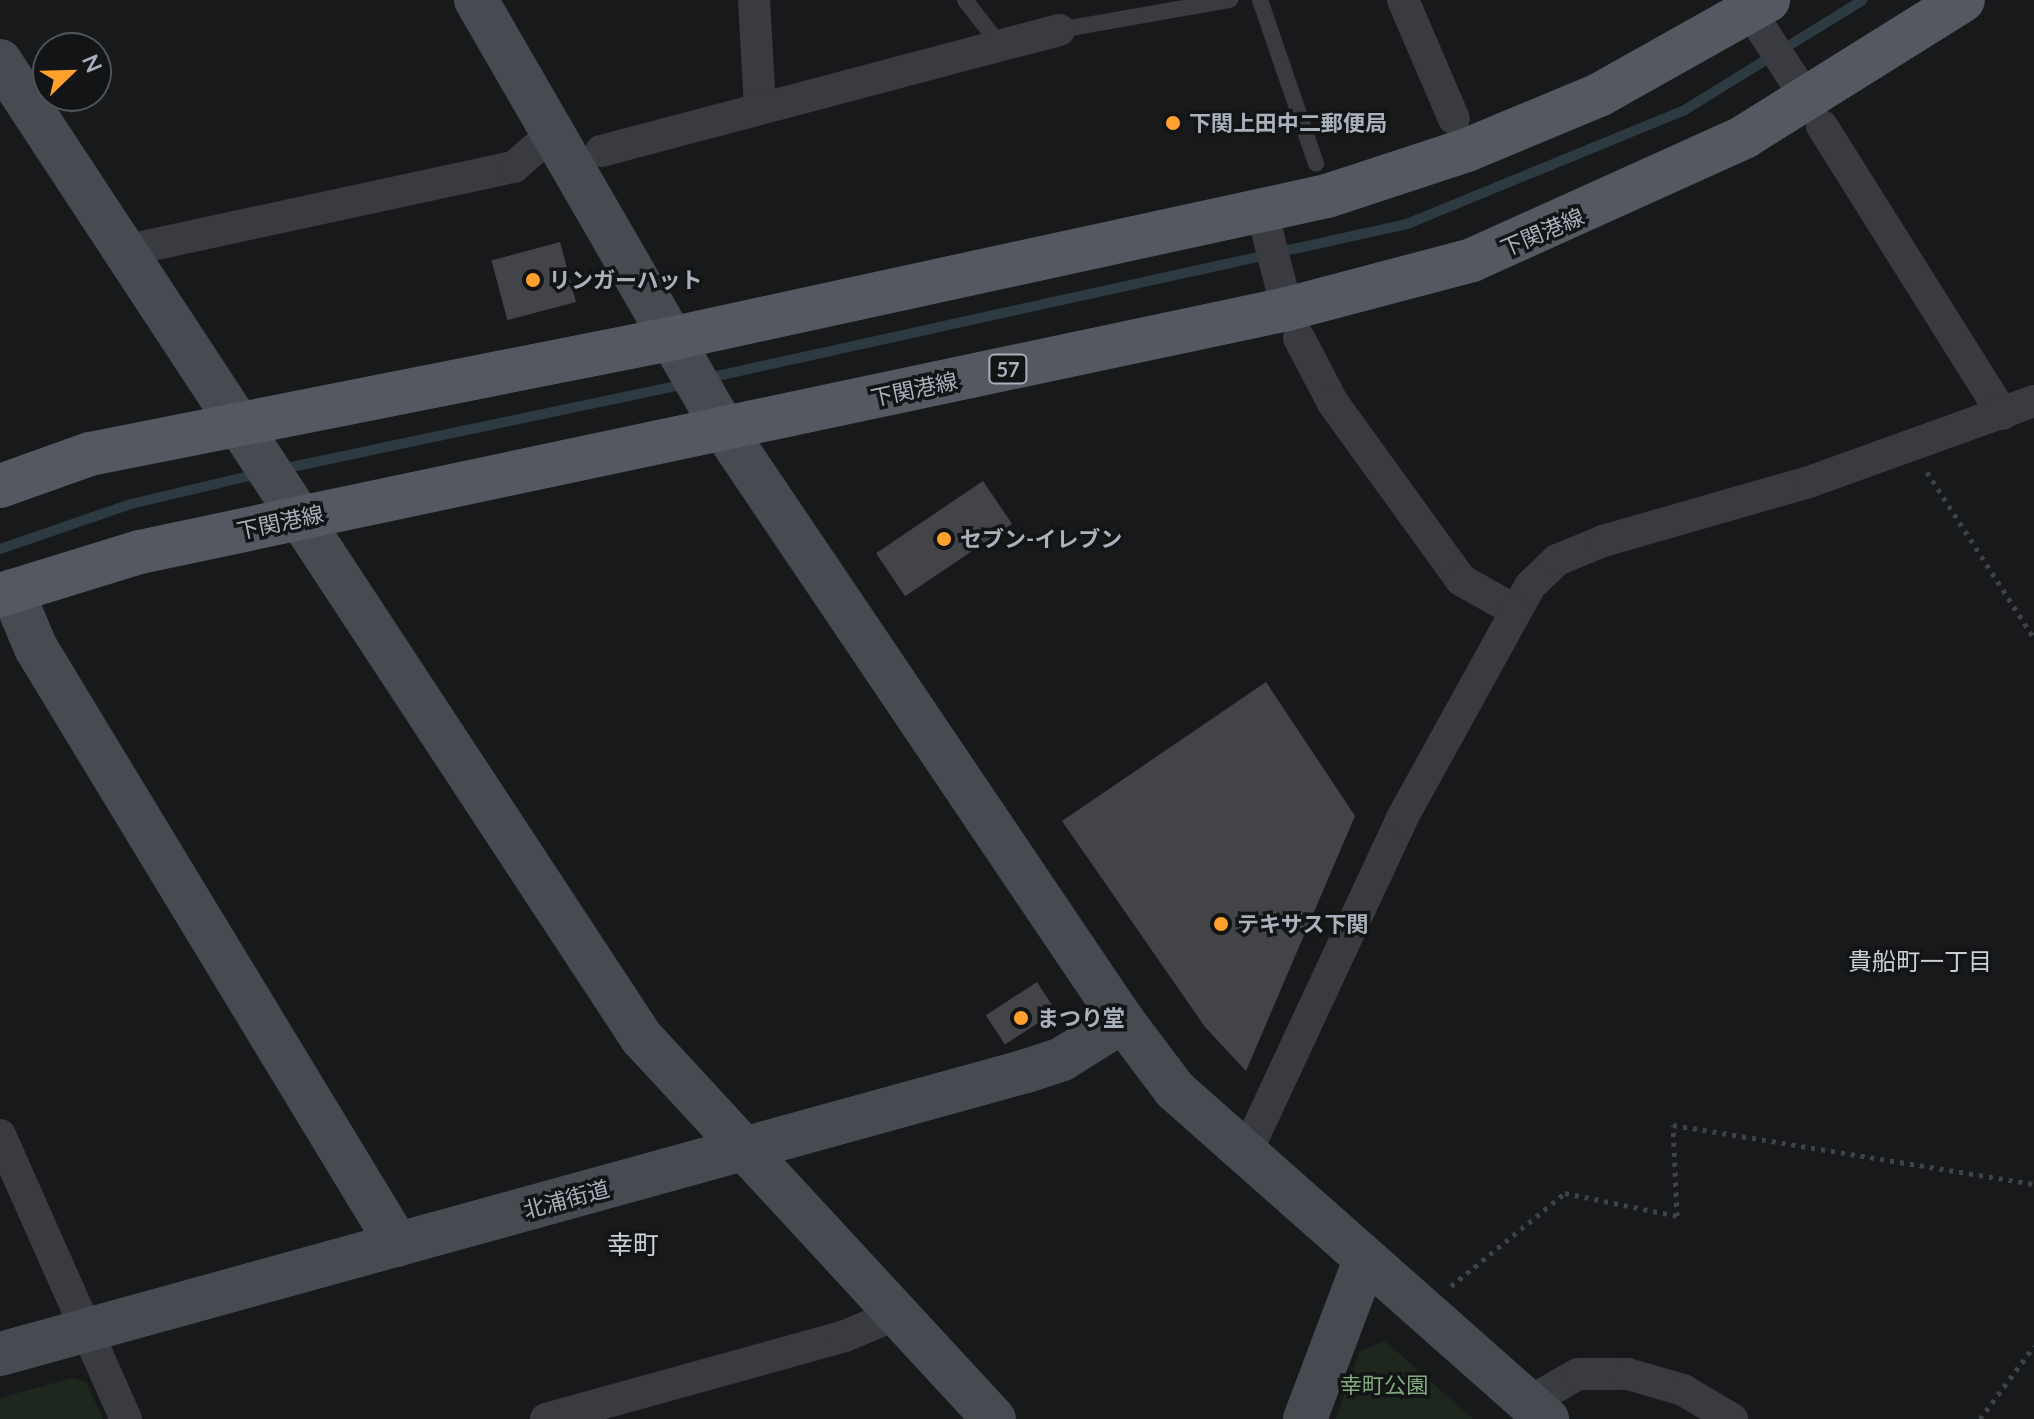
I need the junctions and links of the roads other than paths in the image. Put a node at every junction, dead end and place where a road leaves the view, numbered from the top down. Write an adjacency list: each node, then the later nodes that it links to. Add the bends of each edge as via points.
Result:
1 (476, 0): 15 (street)
2 (754, 0): 13 (street)
3 (965, 0): 10 (lane)
4 (1230, 0): 9 (lane)
5 (1260, 0): 17 (lane)
6 (1403, 0): 14 (street)
7 (1963, 0): 12 (main road, 下関港線 / 57)
8 (1759, 13): 12 (street); 18 (main road, 下関港線 / 57, via 1599,95 1467,150)
9 (1059, 30): 10 (street)
10 (1000, 45): 13 (street)
11 (0, 61): 19 (street)
12 (1806, 99): 20 (main road, 下関港線 / 57, via 1744,137 1540,234 1392,284); 23 (street)
13 (760, 108): 16 (street)
14 (1454, 119)
15 (553, 133): 19 (street, via 514,167); 21 (street)
16 (601, 151)
17 (1316, 164)
18 (1265, 223): 20 (street); 21 (main road, 下関港線 / 57)
19 (124, 251): 24 (street)
20 (1289, 309): 21 (main road, 下関港線 / 57); 28 (street, via 1333,403 1461,580)
21 (696, 382): 24 (main road, 下関港線 / 57); 26 (main road, 下関港線 / 57); 29 (street)
22 (2034, 401): 23 (street)
23 (2003, 414): 28 (street, via 1591,546 1557,560)
24 (247, 434): 25 (main road, 下関港線 / 57, via 90,454); 26 (street)
25 (2, 481)
26 (294, 508): 27 (main road, 下関港線 / 57); 31 (street, via 641,1037)
27 (6, 593): 33 (street)
28 (1516, 611): 32 (street, via 1402,818)
29 (1123, 1021): 31 (street, 北浦街道, via 1062,1059); 32 (street, via 1175,1090)
30 (0, 1135): 36 (street)
31 (747, 1149): 33 (street, 北浦街道); 35 (street)
32 (1247, 1151): 34 (street)
33 (398, 1245): 36 (street, 北浦街道)
34 (1365, 1260): 38 (street); 42 (street)
35 (897, 1314): 40 (street, via 845,1336); 41 (street)
36 (86, 1331): 37 (street, 北浦街道); 39 (street)
37 (0, 1354)
38 (1538, 1411): 43 (street, via 1578,1374 1628,1374 1683,1390)
39 (126, 1419)
40 (546, 1419)
41 (994, 1419)
42 (1305, 1419)
43 (1732, 1419)

